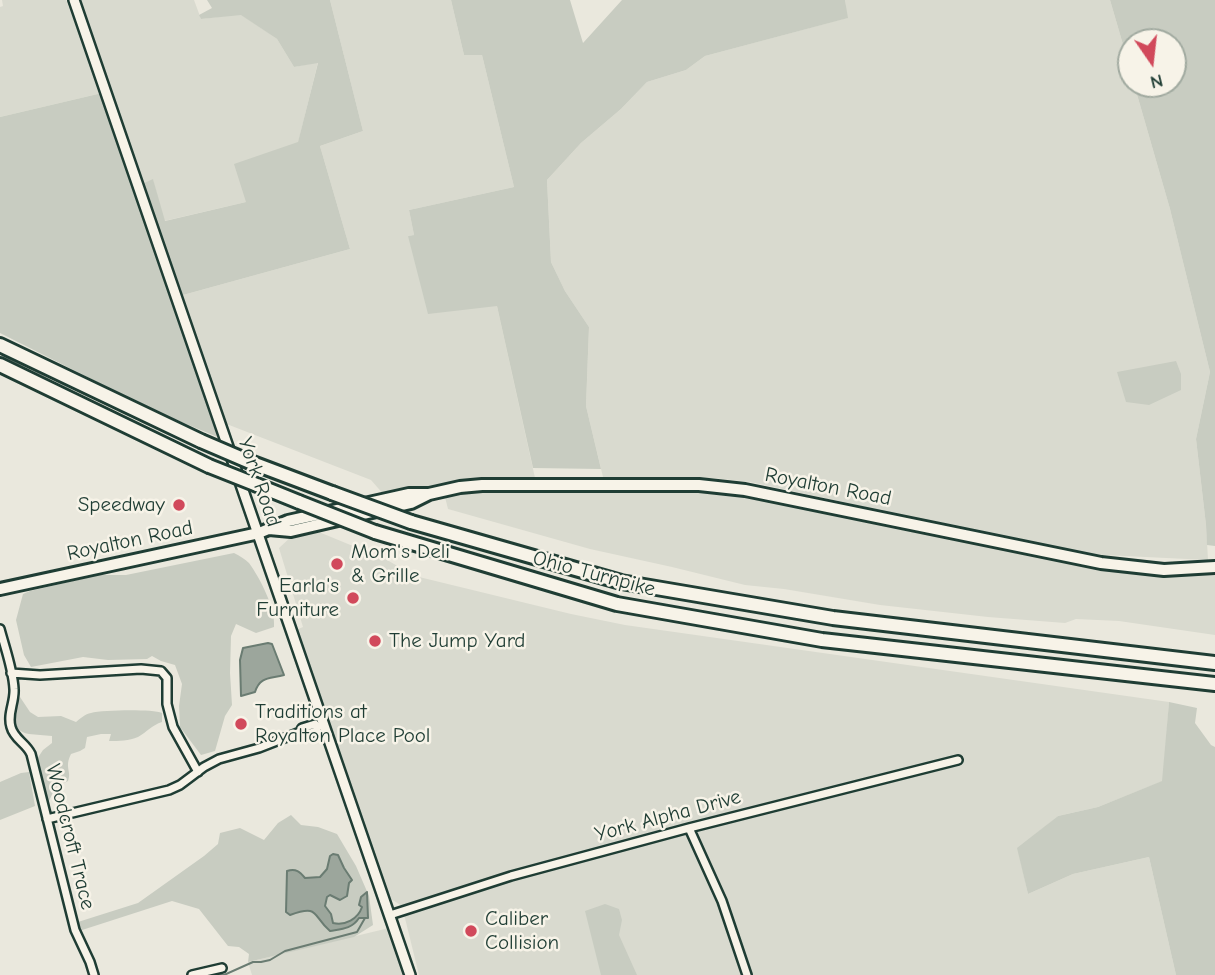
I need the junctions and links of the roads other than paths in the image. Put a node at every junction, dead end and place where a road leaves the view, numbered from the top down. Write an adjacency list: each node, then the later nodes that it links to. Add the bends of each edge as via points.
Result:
1 (74, 0): 4 (street, York Road)
2 (0, 345): 8 (highway, Ohio Turnpike, bridge, via 201,441 332,494 411,522 621,582 833,618)
3 (0, 365): 10 (highway, Ohio Turnpike, bridge, via 209,466 375,532 617,604 822,640)
4 (264, 531): 5 (main road, Royalton Road, via 288,521 385,499 460,487 699,485 745,490 1101,563 1164,570); 6 (main road, Royalton Road); 11 (street, York Road)
5 (1215, 567)
6 (0, 589)
7 (0, 629): 9 (street, Woodcroft Trace)
8 (1215, 663)
9 (11, 673): 13 (street, via 162,671 167,678 173,727); 14 (street, Woodcroft Trace, via 10,725 29,750)
10 (1215, 684)
11 (321, 726): 13 (street, via 219,759); 16 (street, York Road)
12 (958, 761): 15 (street, York Alpha Drive)
13 (198, 772): 14 (street, via 169,790)
14 (47, 819): 18 (street, Woodcroft Trace, via 74,926)
15 (689, 828): 16 (street, York Alpha Drive, via 494,881); 21 (street, via 722,901)
16 (390, 915): 20 (street, York Road)
17 (222, 968): 19 (street)
18 (94, 975)
19 (192, 975)
20 (410, 975)
21 (747, 975)

